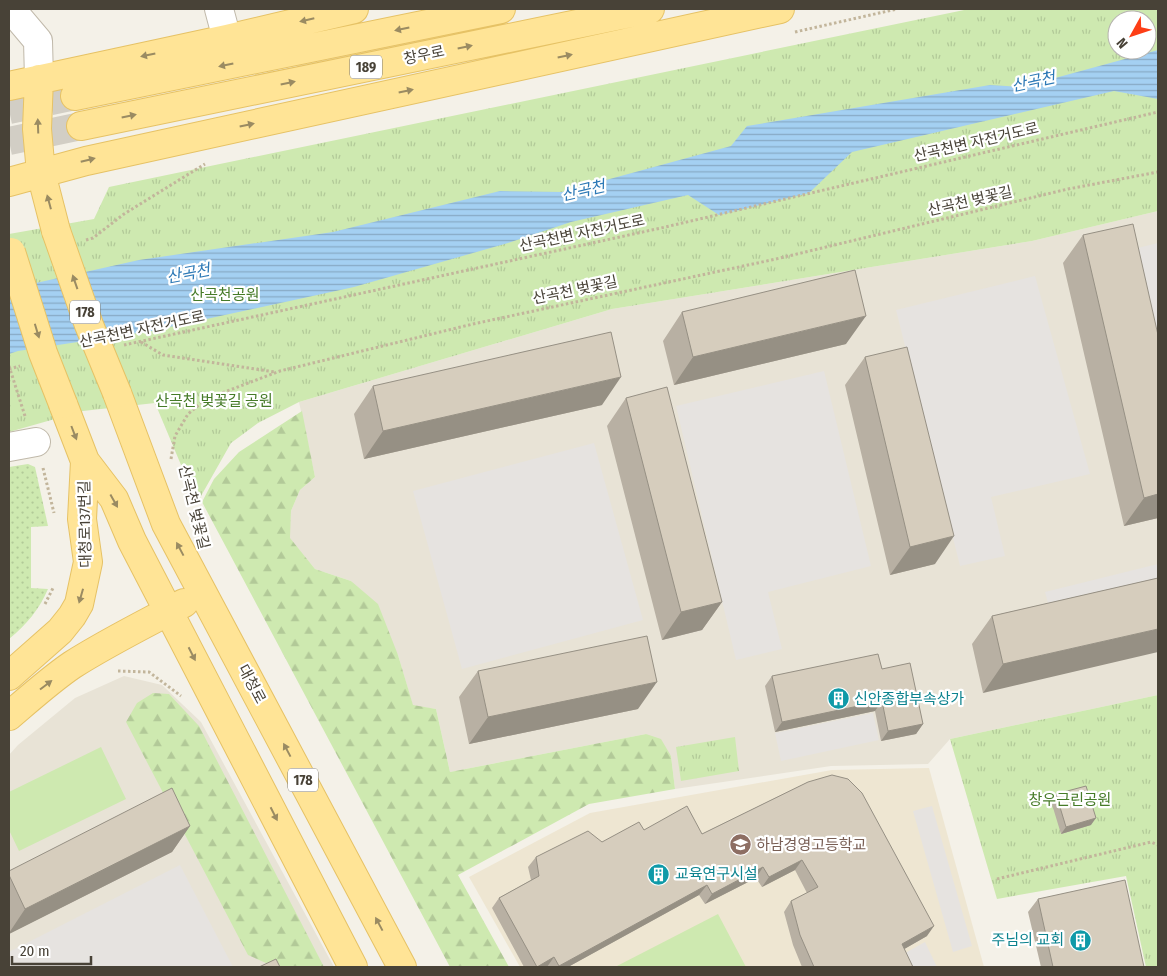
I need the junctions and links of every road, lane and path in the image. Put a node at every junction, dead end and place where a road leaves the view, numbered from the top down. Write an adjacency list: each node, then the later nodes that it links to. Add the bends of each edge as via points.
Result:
1 (219, 9): 7 (street)
2 (353, 9): 7 (main road, one-way to 7)
3 (501, 9): 10 (main road, 창우로 / 189, one-way to 10)
4 (650, 9): 12 (main road, 창우로 / 189, one-way to 4)
5 (780, 9): 15 (main road, one-way to 5)
6 (14, 16): 8 (street, via 38,41)
7 (227, 39): 8 (main road, one-way to 8)
8 (39, 79): 9 (main road); 15 (main road, 178, one-way to 8)
9 (9, 86)
10 (75, 96)
11 (1158, 112): 19 (path, 산곡천변 자전거도로, via 661,228)
12 (82, 126)
13 (213, 159): 17 (path)
14 (1158, 172): 23 (path, 산곡천 벚꽃길, via 1068,189 776,259 473,324)
15 (41, 173): 16 (main road); 29 (main road, 대청로 / 178, one-way to 15, bridge, via 166,524 89,324 56,231)
16 (9, 182)
17 (84, 241)
18 (10, 247): 26 (main road, one-way to 26, bridge, via 43,353)
19 (140, 342): 20 (path, 산곡천변 자전거도로); 23 (path, via 164,355)
20 (121, 346)
21 (28, 365): 22 (path)
22 (9, 367): 24 (path, bridge)
23 (277, 372): 27 (path, 산곡천 벚꽃길, via 206,399 188,414 175,436)
24 (36, 442): 25 (street); 28 (path)
25 (9, 447)
26 (85, 461): 30 (main road, one-way to 30, via 114,499); 31 (main road, 대청로137번길, one-way to 31, via 82,519 88,562 79,604 60,631)
27 (170, 465)
28 (55, 522)
29 (203, 592): 30 (main road); 38 (main road, 대청로 / 178, one-way to 29)
30 (169, 611): 32 (main road, one-way to 30, via 70,667); 37 (main road, one-way to 37)
31 (9, 676)
32 (9, 716)
33 (1158, 840): 34 (path)
34 (1151, 842): 35 (path); 36 (path)
35 (1158, 845)
36 (998, 879)
37 (353, 967)
38 (402, 967)

